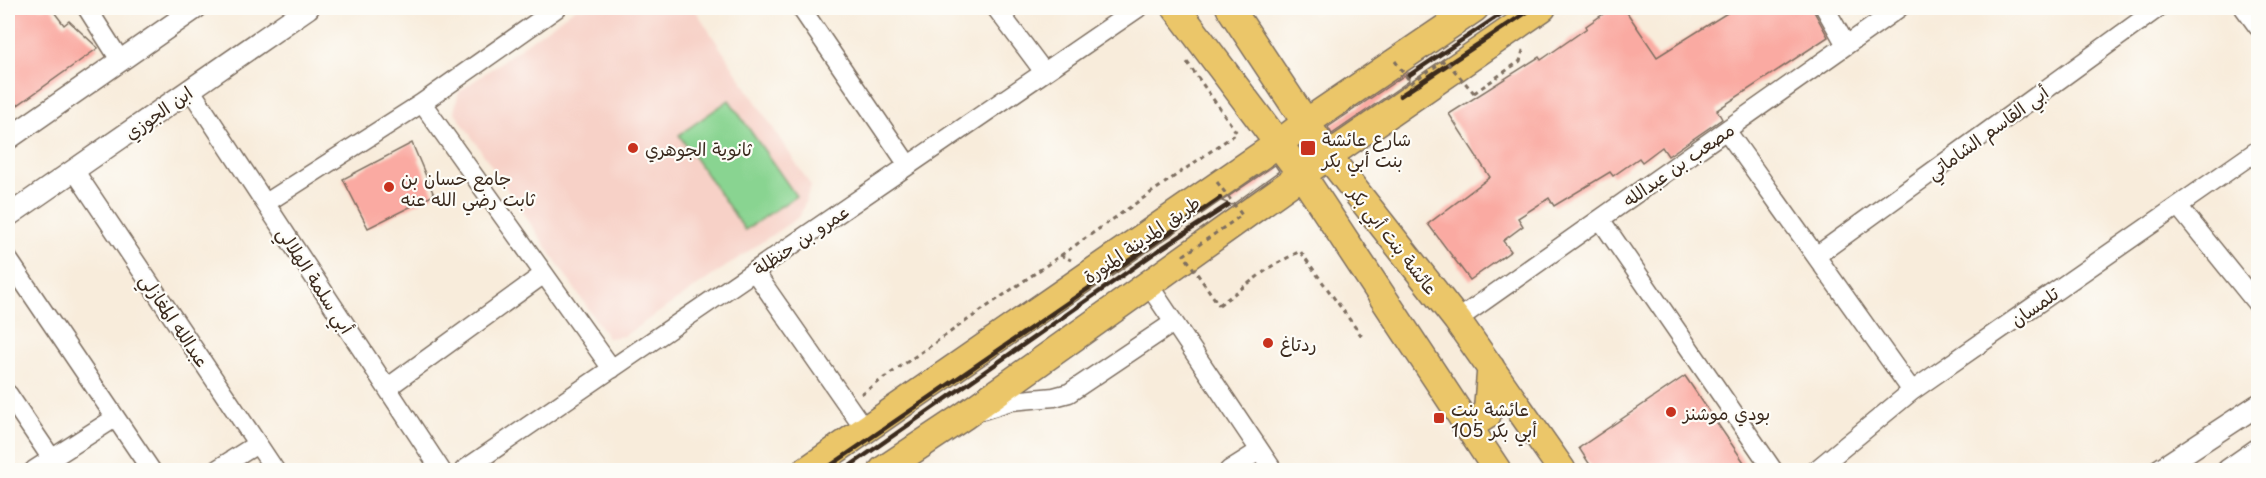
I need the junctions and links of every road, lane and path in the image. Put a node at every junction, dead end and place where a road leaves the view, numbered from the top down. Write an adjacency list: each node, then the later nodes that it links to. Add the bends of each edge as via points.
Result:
1 (87, 8): 20 (street)
2 (196, 8): 20 (street)
3 (308, 8): 23 (street, ابن الجوزي)
4 (557, 8): 16 (street)
5 (801, 8): 32 (street)
6 (996, 8): 22 (street)
7 (1138, 8): 22 (street, عمرو بن حنظلة)
8 (1176, 8): 29 (main road, عائشة بنت أبي بكر)
9 (1230, 8): 26 (main road, عائشة بنت أبي بكر)
10 (1474, 8): 21 (main road, طريق المدينة المنورة)
11 (1542, 8): 31 (main road)
12 (1825, 8): 18 (street)
13 (1899, 8): 18 (street, مصعب بن عبدالله)
14 (2158, 8): 41 (street, أبي القاسم الشاماتي)
15 (2244, 8): 17 (street)
16 (536, 13): 25 (street)
17 (2259, 27)
18 (1846, 45): 27 (street, مصعب بن عبدالله)
19 (1183, 56): 40 (path, via 1237,133)
20 (120, 60): 28 (street)
21 (1395, 61): 24 (path, bridge, via 1411,83 1445,60); 26 (main road, طريق المدينة المنورة)
22 (1044, 72): 32 (street, عمرو بن حنظلة)
23 (190, 89): 33 (street, ابن الجوزي); 36 (street, أبي سلمة الهلالي)
24 (1474, 93)
25 (422, 103): 36 (street); 45 (street)
26 (1307, 122): 29 (main road, طريق المدينة المنورة); 31 (main road, عائشة بنت أبي بكر)
27 (1726, 130): 39 (street, مصعب بن عبدالله); 41 (street)
28 (8, 139)
29 (1279, 143): 34 (main road, عائشة بنت أبي بكر); 35 (main road, طريق المدينة المنورة)
30 (2259, 150): 37 (street, تلمسان)
31 (1329, 156): 34 (main road); 48 (main road, عائشة بنت أبي بكر)
32 (908, 165): 44 (street, عمرو بن حنظلة)
33 (74, 170): 38 (street, ابن الجوزي); 62 (street, عبدالله المغازلي)
34 (1302, 176): 46 (main road); 60 (main road, عائشة بنت أبي بكر)
35 (1218, 183): 50 (path, bridge, via 1242,215 1184,255 1219,305 1272,266 1300,251); 61 (main road, طريق المدينة المنورة)
36 (266, 203): 53 (street, أبي سلمة الهلالي)
37 (2178, 206): 47 (street); 54 (street, تلمسان)
38 (8, 216)
39 (1600, 219): 48 (street, مصعب بن عبدالله); 78 (street)
40 (1060, 255): 43 (path); 56 (path)
41 (1816, 256): 54 (street)
42 (8, 259): 59 (street)
43 (1070, 261)
44 (754, 271): 52 (street, عمرو بن حنظلة); 56 (street)
45 (544, 274): 52 (street); 53 (street)
46 (1149, 284): 49 (street); 58 (main road)
47 (2259, 304)
48 (1457, 320): 51 (main road, عائشة بنت أبي بكر)
49 (1173, 323): 58 (street, via 1069,393 1011,401); 64 (street)
50 (1363, 338)
51 (1491, 368): 60 (main road, via 1487,415); 77 (main road, عائشة بنت أبي بكر)
52 (612, 369): 71 (street, عمرو بن حنظلة)
53 (387, 388): 70 (street, أبي سلمة الهلالي)
54 (1912, 391): 79 (street, تلمسان)
55 (8, 394): 65 (street)
56 (847, 404): 61 (street)
57 (2259, 405): 80 (street)
58 (964, 416): 73 (main road)
59 (115, 418): 65 (street); 67 (street)
60 (1465, 424): 76 (main road, عائشة بنت أبي بكر)
61 (865, 430): 72 (main road, طريق المدينة المنورة)
62 (257, 444): 68 (street); 69 (street, عبدالله المغازلي)
63 (2259, 449): 81 (street)
64 (1259, 451): 74 (street); 75 (street)
65 (52, 459): 66 (street)
66 (34, 471)
67 (151, 471)
68 (216, 471)
69 (275, 471)
70 (441, 471)
71 (464, 471)
72 (807, 471)
73 (883, 471)
74 (1229, 471)
75 (1274, 471)
76 (1497, 471)
77 (1562, 471)
78 (1773, 471)
79 (1816, 471)
80 (2159, 471)
81 (2228, 471)

